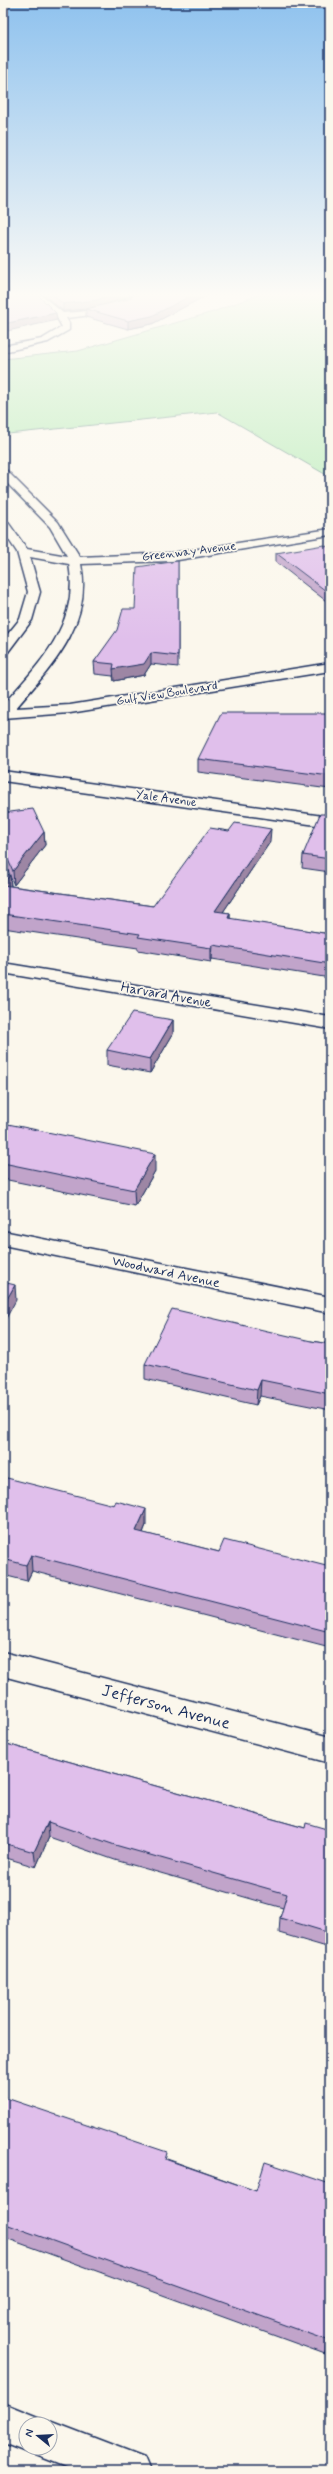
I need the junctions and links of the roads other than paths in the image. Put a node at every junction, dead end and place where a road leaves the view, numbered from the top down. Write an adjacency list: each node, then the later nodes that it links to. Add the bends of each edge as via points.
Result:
1 (3, 473): 5 (street, via 59,532)
2 (3, 523): 4 (street)
3 (330, 532): 5 (street, Greenway Avenue, via 172,557)
4 (23, 552): 5 (street, Greenway Avenue); 6 (street, via 34,592 26,620)
5 (75, 561): 10 (street, via 80,589 75,617 61,642)
6 (3, 649)
7 (330, 667): 8 (street, Gulf View Boulevard)
8 (297, 674): 9 (street); 10 (street, Gulf View Boulevard, via 70,709)
9 (330, 678)
10 (3, 714)
11 (3, 776): 12 (street, Yale Avenue)
12 (330, 822)
13 (3, 968): 14 (street, Harvard Avenue)
14 (330, 1022)
15 (3, 1238): 16 (street, Woodward Avenue)
16 (330, 1305)
17 (3, 1664): 18 (street, Jefferson Avenue)
18 (330, 1750)
19 (3, 2423): 20 (street)
20 (18, 2429)
21 (58, 2444): 22 (street)
22 (130, 2471)

